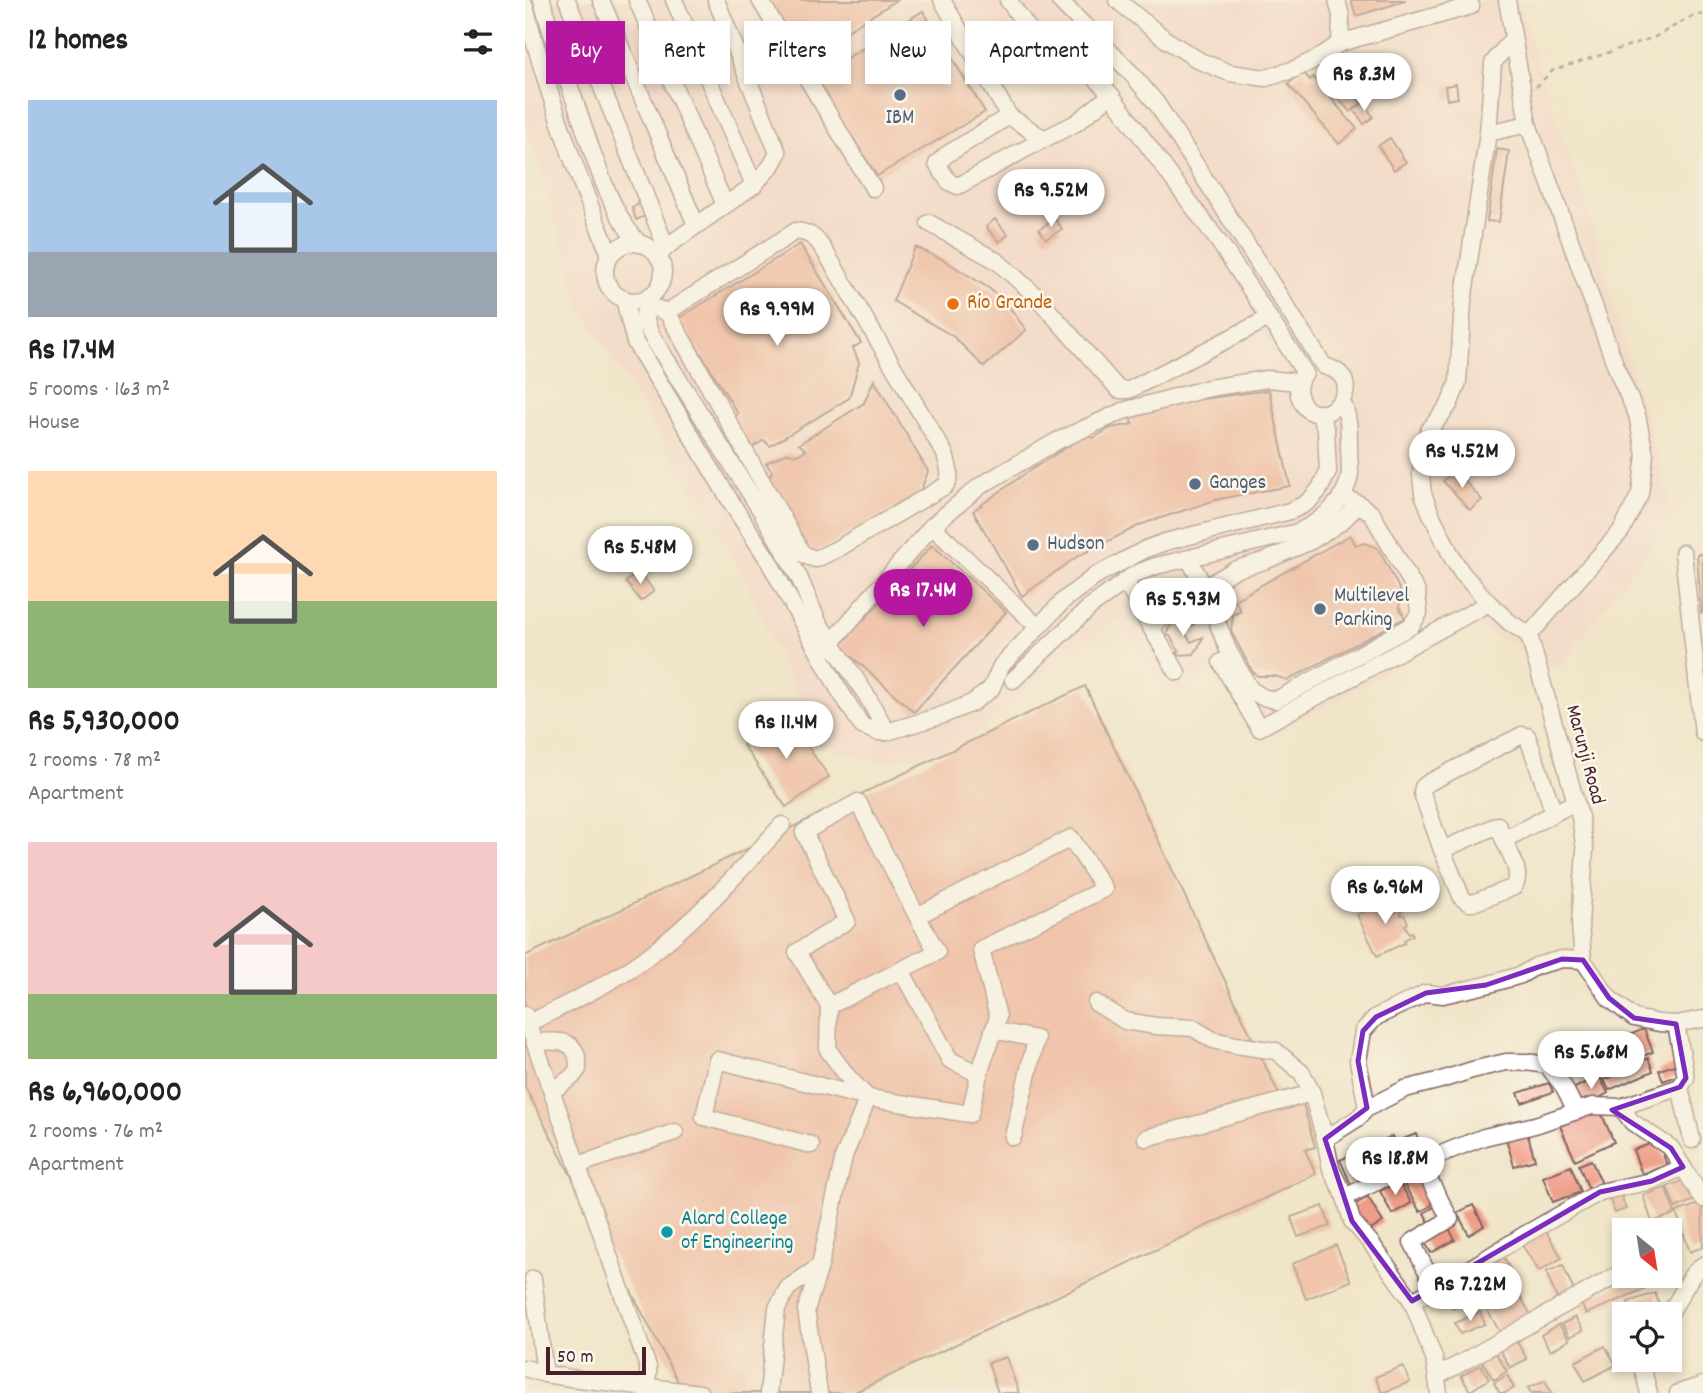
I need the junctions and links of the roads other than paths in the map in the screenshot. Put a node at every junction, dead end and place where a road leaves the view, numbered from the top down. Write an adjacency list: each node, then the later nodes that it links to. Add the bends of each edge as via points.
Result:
1 (542, 0): 32 (street, via 613,206)
2 (567, 0): 33 (street)
3 (601, 0): 31 (street)
4 (637, 0): 29 (street)
5 (674, 0): 27 (street)
6 (716, 0): 27 (street, via 778,153)
7 (759, 0): 28 (street)
8 (942, 0): 23 (street)
9 (1008, 0): 16 (street)
10 (1059, 0): 17 (street)
11 (1117, 0): 19 (street, via 1165,39 1230,73 1266,78 1295,69)
12 (1337, 0): 19 (street)
13 (1469, 0): 19 (street, via 1471,6)
14 (1507, 0): 18 (street)
15 (525, 6): 34 (street, via 537,54)
16 (1023, 21)
17 (1080, 21)
18 (1513, 38): 24 (street); 25 (street, via 1493,63)
19 (1340, 43)
20 (1113, 55): 40 (street, via 1157,104 1324,366 1334,369 1344,382)
21 (1101, 84): 22 (street)
22 (1111, 95): 26 (street, via 1076,123); 38 (street)
23 (1009, 116): 26 (street); 26 (street, via 937,164 949,182 958,186)
24 (1528, 124): 25 (street); 52 (street, via 1637,415 1644,455 1640,494 1621,531)
25 (1487, 133): 49 (street, via 1463,302 1458,382 1449,405 1429,430 1422,455 1423,494 1431,514 1462,573)
26 (1044, 139)
27 (754, 185): 29 (street)
28 (873, 188)
29 (725, 205): 31 (street)
30 (929, 223): 38 (street, via 997,261 1036,296 1119,390 1129,390)
31 (696, 225): 33 (street)
32 (640, 244): 33 (street); 34 (street, via 622,246)
33 (662, 252): 36 (street, via 660,283)
34 (608, 258): 35 (street, via 607,282)
35 (624, 299): 36 (street); 53 (street, via 635,342)
36 (647, 301): 37 (street); 53 (street, via 643,316 652,335 799,577)
37 (667, 312): 37 (street, via 802,553 816,559 837,549 949,481 945,454 818,240 807,232 796,230)
38 (1269, 318): 39 (street)
39 (1302, 377): 41 (street, via 1301,402); 44 (street, via 1209,388 1123,411 1057,441 981,486)
40 (1342, 402): 41 (street, via 1334,410); 42 (street, via 1348,422 1350,474)
41 (1319, 413): 51 (street, via 1326,430 1328,472 1319,490 1303,505 1146,549 1095,576)
42 (1341, 496): 43 (street); 46 (street, via 1325,516 1298,532)
43 (1359, 504): 48 (street, via 1311,541 1234,570); 48 (street, via 1372,514 1417,592 1419,612 1412,626 1276,700 1250,689 1228,650)
44 (932, 526): 51 (street); 53 (street)
45 (1683, 553): 57 (street)
46 (1189, 559): 47 (street, via 1156,566); 48 (street)
47 (1125, 581): 50 (street); 56 (street, via 1090,607)
48 (1204, 588): 50 (street)
49 (1489, 603): 52 (street); 54 (street, via 1259,728)
50 (1150, 626): 55 (street)
51 (1038, 627): 53 (street, via 1001,666 991,689 972,703 887,732 867,696)
52 (1529, 635): 58 (street, Marunji Road)
53 (826, 649)
54 (1221, 662)
55 (1177, 672)
56 (1013, 680)
57 (1703, 732)
58 (1575, 802): 59 (street); 64 (street, Marunji Road, via 1585,850 1580,924)
59 (1554, 813): 61 (street); 62 (street, via 1527,736 1522,735 1423,787)
60 (782, 825): 68 (street, via 724,890 642,961)
61 (1504, 840): 62 (street, via 1498,825); 62 (street, via 1517,882 1473,903 1462,898)
62 (1443, 850)
63 (917, 916): 65 (street, via 937,952); 67 (street, via 858,802 804,832 848,921 797,952); 71 (street, via 1071,838 1104,889 981,949 997,1017)
64 (1583, 960): 70 (street, Marunji Road, via 1609,998 1634,1018); 79 (street, via 1562,959 1443,995 1426,993 1376,1017 1363,1031 1358,1061)
65 (901, 970): 67 (street); 73 (street, via 950,1060)
66 (1096, 1003): 76 (street, via 1125,1021 1193,1028 1213,1040 1276,1051 1302,1073)
67 (829, 1006): 77 (street, via 828,1050)
68 (527, 1019): 72 (street)
69 (1703, 1019): 70 (street, Marunji Road)
70 (1676, 1024): 74 (street, via 1686,1078)
71 (993, 1030): 73 (street); 82 (street, via 1036,1039)
72 (535, 1042): 75 (street); 75 (street, via 565,1042 576,1052 578,1069)
73 (979, 1074): 77 (street, via 970,1114)
74 (1680, 1087): 78 (street); 84 (street)
75 (552, 1091): 89 (street)
76 (1312, 1093): 83 (street); 85 (street)
77 (868, 1098): 86 (street, via 717,1060 704,1116); 94 (street, via 844,1156)
78 (1621, 1107): 80 (street); 87 (street, via 1632,1122)
79 (1367, 1108): 80 (street, via 1405,1089 1516,1062 1547,1065); 85 (street)
80 (1576, 1111): 88 (street, via 1484,1137)
81 (675, 1132): 89 (street)
82 (1013, 1137)
83 (1146, 1138)
84 (1697, 1138): 87 (street)
85 (1325, 1139): 91 (street, via 1331,1169)
86 (811, 1144)
87 (1671, 1148): 90 (street)
88 (1420, 1162): 91 (street); 97 (street, via 1450,1219 1412,1242)
89 (578, 1165): 106 (street, via 649,1367)
90 (1683, 1167): 92 (street); 97 (street, via 1652,1181 1600,1192)
91 (1345, 1197): 98 (street, via 1352,1221)
92 (1703, 1199)
93 (1703, 1265): 99 (street)
94 (820, 1266): 108 (street, via 788,1288 777,1308); 109 (street, via 806,1310)
95 (1612, 1278): 103 (street)
96 (533, 1279): 102 (street)
97 (1435, 1288): 98 (street)
98 (1412, 1301): 103 (street)
99 (1677, 1302)
100 (525, 1368): 102 (street)
101 (1644, 1372): 111 (street)
102 (545, 1374): 105 (street)
103 (1438, 1376): 110 (street)
104 (1703, 1385): 112 (street)
105 (595, 1387): 106 (street)
106 (646, 1390): 107 (street)
107 (700, 1393)
108 (768, 1393)
109 (819, 1393)
110 (1439, 1393)
111 (1649, 1393)
112 (1678, 1393)

